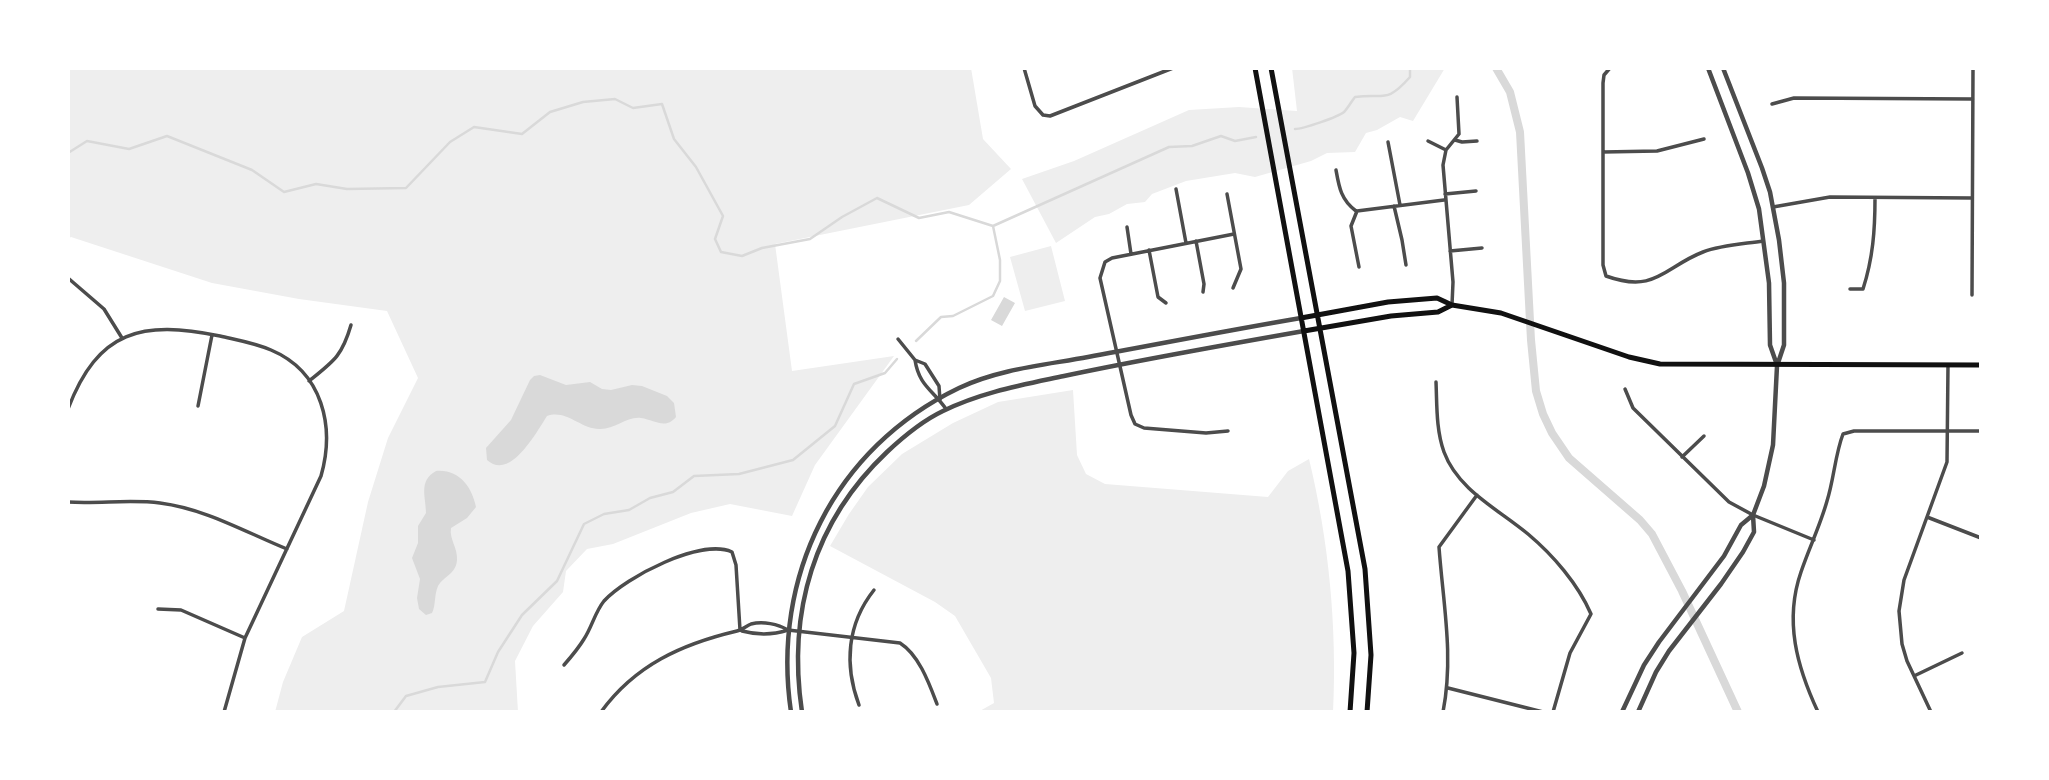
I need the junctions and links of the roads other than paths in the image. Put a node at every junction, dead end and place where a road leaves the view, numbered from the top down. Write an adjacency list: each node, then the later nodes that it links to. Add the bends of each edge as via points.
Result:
1 (1024, 68): 2 (street, via 1035,106 1050,116)
2 (1173, 68)
3 (1255, 68): 50 (main road)
4 (1271, 68): 49 (main road)
5 (1610, 68): 18 (street, via 1604,75)
6 (1708, 68): 34 (street, via 1748,173)
7 (1723, 68): 29 (street)
8 (1973, 68): 10 (street)
9 (1457, 97): 13 (street, via 1460,129)
10 (1973, 99): 11 (street, via 1794,98); 25 (street)
11 (1772, 104)
12 (1704, 139): 18 (street, via 1657,150)
13 (1455, 140): 14 (street); 17 (street)
14 (1477, 141)
15 (1388, 142): 27 (street)
16 (1429, 142): 17 (street)
17 (1446, 150): 23 (street)
18 (1604, 152): 34 (street, via 1606,275 1628,281 1654,279 1703,252)
19 (1336, 170): 30 (street, via 1342,196)
20 (1176, 189): 35 (street)
21 (1476, 191): 23 (street)
22 (1227, 194): 32 (street)
23 (1445, 194): 26 (street)
24 (1875, 198): 25 (street); 29 (street, via 1815,198); 44 (street, via 1869,271 1863,289)
25 (1972, 198): 46 (street)
26 (1444, 200): 27 (street); 38 (street)
27 (1400, 205): 28 (street)
28 (1394, 206): 30 (street); 40 (street)
29 (1773, 207): 62 (street, via 1784,283 1784,345)
30 (1357, 211): 41 (street, via 1351,226)
31 (1127, 227): 39 (street)
32 (1234, 234): 33 (street); 43 (street, via 1241,269)
33 (1196, 241): 35 (street); 45 (street)
34 (1765, 241): 62 (street, via 1770,345)
35 (1186, 243): 37 (street)
36 (1482, 248): 38 (street)
37 (1149, 250): 39 (street); 47 (street, via 1158,297)
38 (1450, 251): 48 (street)
39 (1132, 254): 57 (street, via 1112,258 1101,270 1101,289)
40 (1406, 265)
41 (1359, 267)
42 (68, 278): 55 (street, via 104,309)
43 (1233, 288)
44 (1850, 289)
45 (1203, 292)
46 (1972, 295)
47 (1166, 303)
48 (1451, 305): 49 (main road, via 1437,298 1411,299); 52 (main road, via 1438,312); 62 (main road, via 1524,320 1660,364)
49 (1317, 315): 50 (main road); 52 (main road)
50 (1301, 318): 53 (main road); 57 (street)
51 (351, 325): 63 (street, via 345,347)
52 (1319, 329): 53 (main road); 102 (main road, via 1366,578 1371,655)
53 (1304, 331): 59 (street); 101 (main road, via 1348,571 1354,653)
54 (212, 335): 55 (street, via 166,328); 63 (street, via 274,351); 69 (street)
55 (122, 338): 67 (street, via 90,365)
56 (898, 339): 58 (street)
57 (1118, 351): 59 (street); 68 (street, via 986,378)
58 (915, 360): 68 (street, via 929,392); 68 (street, via 925,364 939,386)
59 (1121, 365): 70 (street, via 1014,385); 73 (street, via 1135,424 1206,433)
60 (1948, 365): 61 (main road); 62 (main road); 72 (street)
61 (1981, 365)
62 (1777, 366): 79 (street, via 1770,465)
63 (309, 381): 83 (street, via 325,414 327,455)
64 (1436, 382): 77 (street, via 1445,454)
65 (1625, 388): 76 (street, via 1633,408)
66 (68, 393): 67 (street)
67 (74, 395): 71 (street)
68 (940, 400): 70 (street); 87 (street, via 910,418 869,454 830,504 798,576)
69 (198, 406)
70 (946, 409): 88 (street, via 897,442 839,510 812,567)
71 (68, 410)
72 (1948, 430): 74 (street); 80 (street, via 1947,462); 82 (street, via 1843,434)
73 (1228, 431)
74 (1981, 431)
75 (1704, 436): 76 (street)
76 (1682, 457): 79 (street, via 1728,502)
77 (1477, 495): 94 (street, via 1439,547 1449,644); 105 (street, via 1546,552 1591,614 1570,653)
78 (68, 502): 83 (street, via 163,503 214,517)
79 (1753, 515): 82 (street); 106 (street, via 1741,525 1724,556 1644,665); 107 (street, via 1754,532 1735,565 1656,672)
80 (1927, 517): 81 (street); 93 (street, via 1904,580 1899,611 1902,644)
81 (1981, 538)
82 (1814, 540): 108 (street, via 1798,582 1793,628 1799,666)
83 (287, 549): 90 (street)
84 (874, 590): 89 (street, via 861,607)
85 (159, 610): 90 (street, via 181,610)
86 (740, 630): 87 (street, via 751,634); 87 (street, via 751,624 778,624); 92 (street, via 732,552 714,547 657,566 616,590); 98 (street, via 697,640 647,666)
87 (788, 630): 88 (street); 99 (street, via 786,675)
88 (798, 631): 89 (street); 100 (street)
89 (853, 636): 95 (street, via 889,640 908,648); 96 (street, via 849,674)
90 (245, 638): 97 (street)
91 (1962, 653): 93 (street)
92 (564, 665)
93 (1914, 676): 109 (street)
94 (1448, 688): 103 (street); 104 (street)
95 (937, 704)
96 (859, 705)
97 (224, 712)
98 (601, 712)
99 (791, 712)
100 (802, 712)
101 (1350, 712)
102 (1367, 712)
103 (1443, 712)
104 (1543, 712)
105 (1552, 712)
106 (1622, 712)
107 (1638, 712)
108 (1818, 712)
109 (1931, 712)

